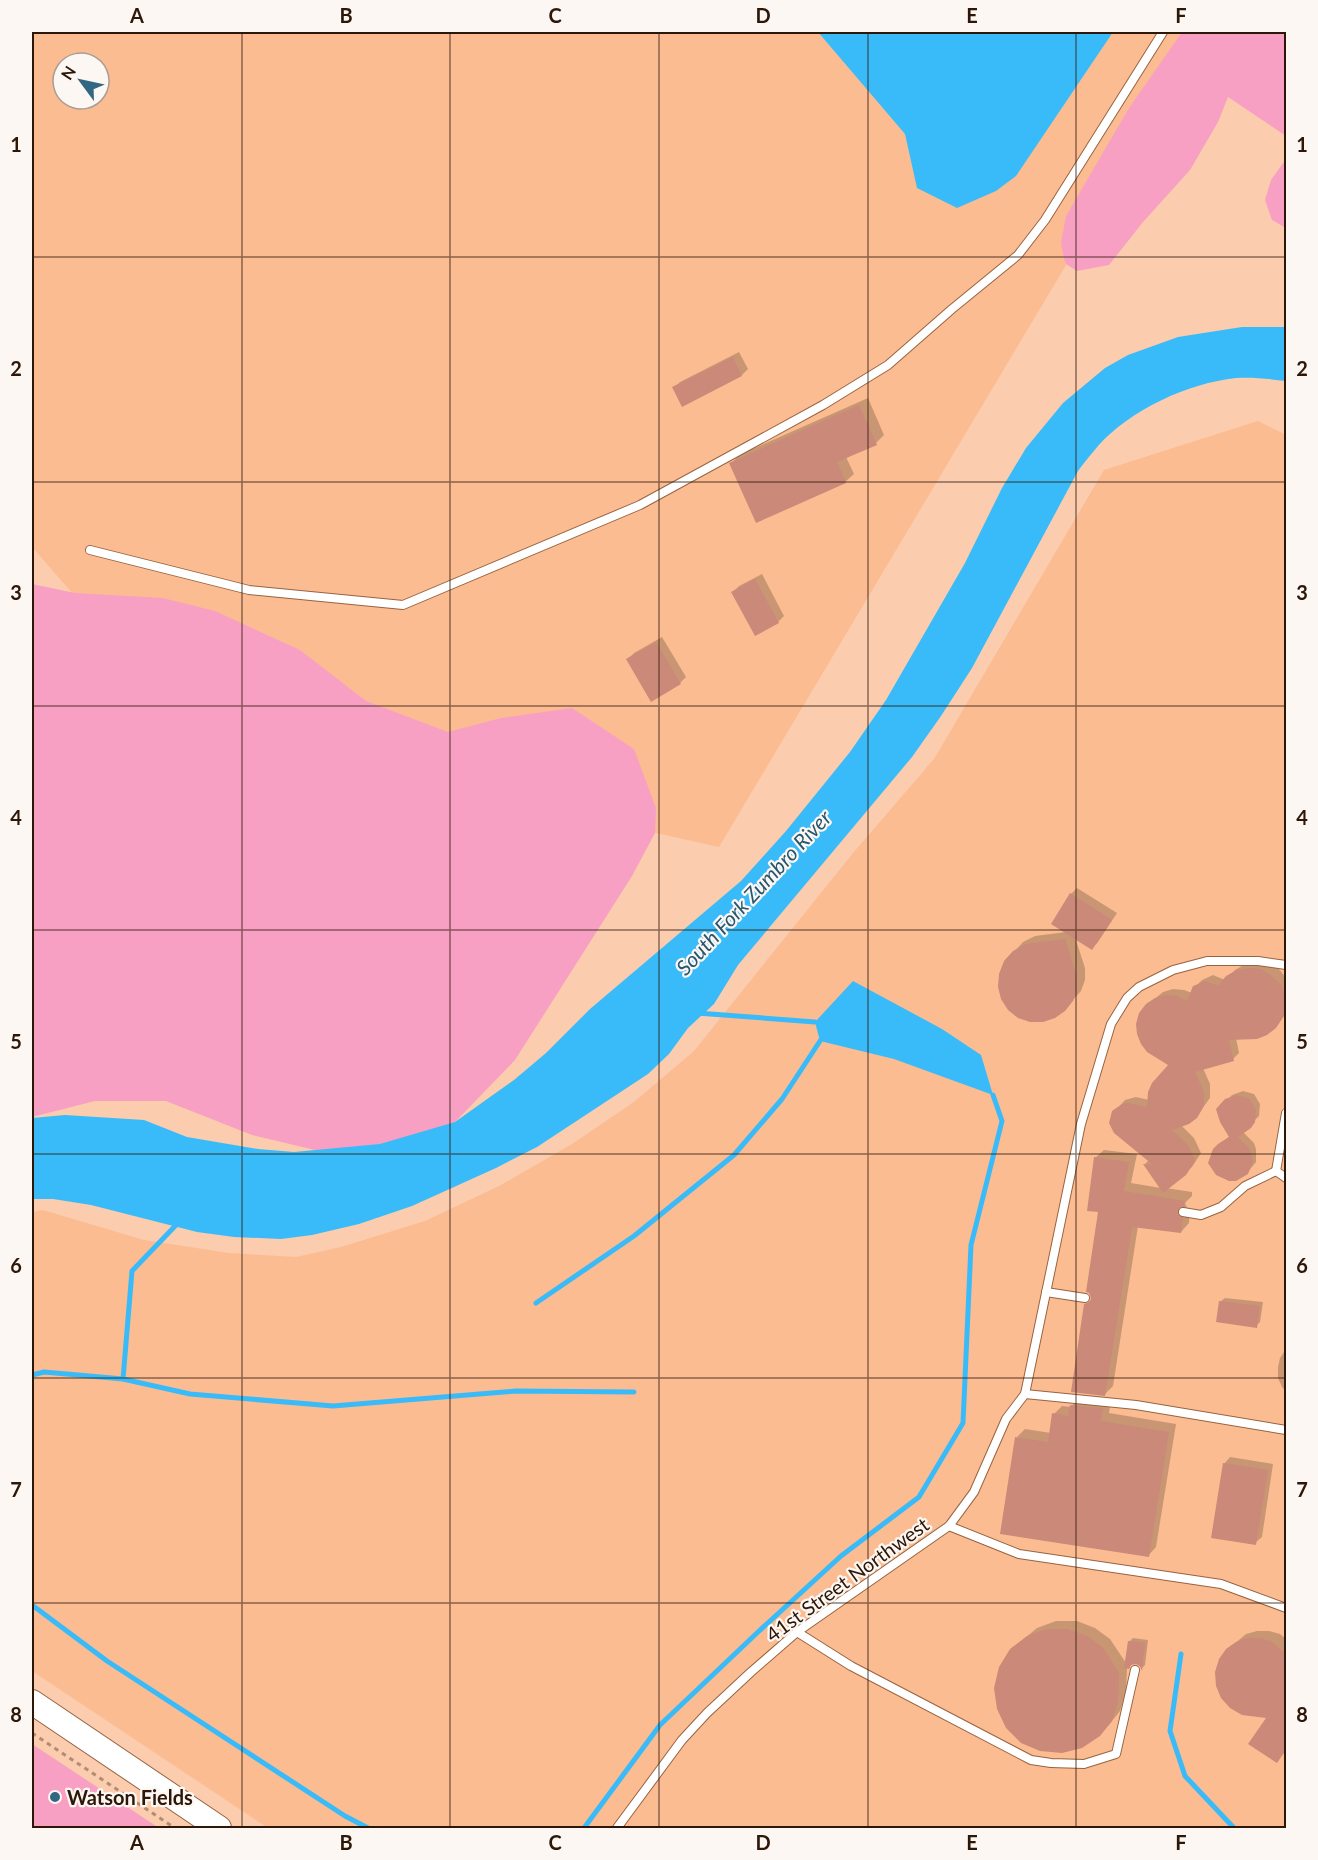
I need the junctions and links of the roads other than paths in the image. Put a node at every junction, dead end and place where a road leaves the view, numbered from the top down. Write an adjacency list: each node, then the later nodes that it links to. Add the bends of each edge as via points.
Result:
1 (1162, 32): 2 (lane, via 1045,220 1018,255 888,365 640,505 403,604 249,590)
2 (90, 550)
3 (1287, 965): 8 (lane, via 1207,961 1173,970 1139,987 1127,999 1111,1024 1081,1124)
4 (1287, 1113): 5 (lane)
5 (1276, 1171): 6 (lane); 7 (lane, via 1245,1186 1221,1207 1201,1215)
6 (1287, 1178)
7 (1183, 1212)
8 (1046, 1292): 9 (lane); 10 (lane)
9 (1085, 1298)
10 (1025, 1394): 11 (lane, via 1136,1405); 12 (lane, 41st Street Northwest, via 1006,1419 974,1492)
11 (1287, 1430)
12 (950, 1526): 13 (lane, via 1019,1554 1221,1584); 14 (lane, 41st Street Northwest)
13 (1287, 1608)
14 (797, 1632): 15 (lane, via 851,1666 1031,1760 1051,1764 1084,1764 1116,1754); 18 (lane, 41st Street Northwest, via 682,1740)
15 (1136, 1670)
16 (32, 1702): 17 (main road)
17 (219, 1828)
18 (617, 1828)

